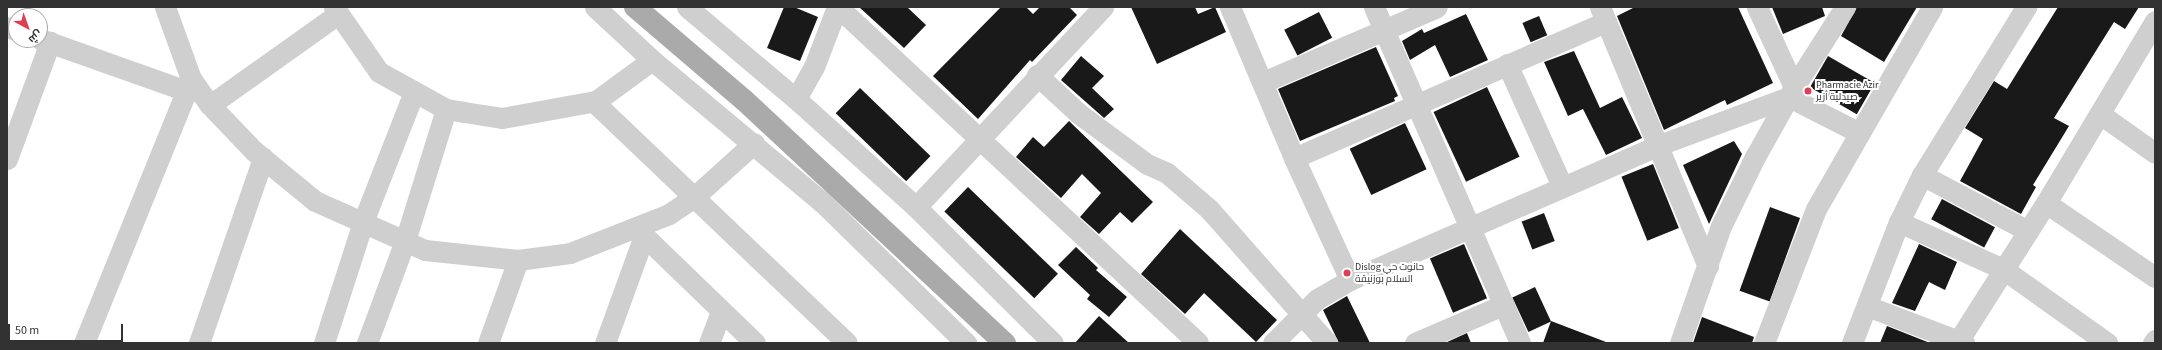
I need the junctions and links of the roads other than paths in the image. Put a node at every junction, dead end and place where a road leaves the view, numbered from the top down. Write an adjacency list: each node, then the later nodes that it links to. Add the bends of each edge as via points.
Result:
1 (165, 7): 24 (street)
2 (595, 7): 20 (street)
3 (635, 7): 73 (main road, via 744,100)
4 (838, 7): 27 (street, via 814,67); 34 (street)
5 (1230, 7): 23 (street)
6 (1374, 7): 17 (street)
7 (1437, 7): 17 (street)
8 (1757, 7): 26 (street)
9 (1844, 7): 26 (street)
10 (1932, 7): 33 (street)
11 (2026, 7): 41 (street)
12 (691, 8): 27 (street)
13 (336, 10): 25 (street, via 379,72); 30 (street)
14 (1094, 10): 22 (street)
15 (1604, 12): 21 (street); 36 (street)
16 (2155, 21): 32 (street)
17 (1383, 30): 23 (street); 29 (street)
18 (48, 41): 24 (street)
19 (42, 48): 40 (street)
20 (652, 60): 28 (street); 35 (street)
21 (1507, 64): 29 (street); 42 (street)
22 (1037, 75): 34 (street); 60 (street, via 1083,117 1147,164 1167,173 1209,209)
23 (1263, 82): 39 (street)
24 (187, 85): 30 (street); 63 (street)
25 (414, 92): 31 (street); 46 (street)
26 (1791, 92): 33 (street); 36 (street); 53 (street, via 1721,226)
27 (796, 99): 45 (street)
28 (594, 102): 31 (street, via 502,118); 43 (street)
29 (1416, 103): 39 (street); 48 (street)
30 (210, 105): 38 (street)
31 (446, 108): 51 (street)
32 (2100, 114): 37 (street); 44 (street)
33 (1858, 132): 81 (street, via 1805,233)
34 (980, 138): 45 (street); 75 (street)
35 (754, 143): 43 (street); 72 (street, via 822,202)
36 (1659, 145): 42 (street); 53 (street)
37 (2155, 153)
38 (263, 158): 46 (street, via 315,201); 64 (street)
39 (1294, 158): 56 (street)
40 (7, 159)
41 (1922, 175): 47 (street); 49 (street)
42 (1562, 186): 48 (street)
43 (694, 198): 50 (street); 71 (street)
44 (2046, 204): 49 (street); 55 (street)
45 (916, 207): 74 (street)
46 (363, 222): 51 (street); 65 (street)
47 (1899, 222): 54 (street); 58 (street)
48 (1470, 226): 56 (street); 57 (street)
49 (2028, 231): 54 (street)
50 (640, 233): 52 (street, via 570,253); 59 (street); 68 (street)
51 (405, 241): 52 (street, via 425,250); 66 (street)
52 (518, 260): 67 (street)
53 (1708, 266): 80 (street)
54 (2003, 269): 62 (street); 83 (street)
55 (2155, 276)
56 (1350, 280): 60 (street, via 1317,299)
57 (1503, 305): 78 (street); 79 (street)
58 (1867, 306): 62 (street); 82 (street)
59 (721, 311): 69 (street); 70 (street)
60 (1299, 314): 76 (street); 77 (street)
61 (2155, 340): 84 (street)
62 (1960, 342)
63 (84, 343)
64 (199, 343)
65 (324, 343)
66 (367, 343)
67 (488, 343)
68 (605, 343)
69 (709, 343)
70 (755, 343)
71 (847, 343)
72 (966, 343)
73 (1005, 343)
74 (1053, 343)
75 (1198, 343)
76 (1273, 343)
77 (1327, 343)
78 (1415, 343)
79 (1520, 343)
80 (1680, 343)
81 (1764, 343)
82 (1852, 343)
83 (2107, 343)
84 (2153, 343)

